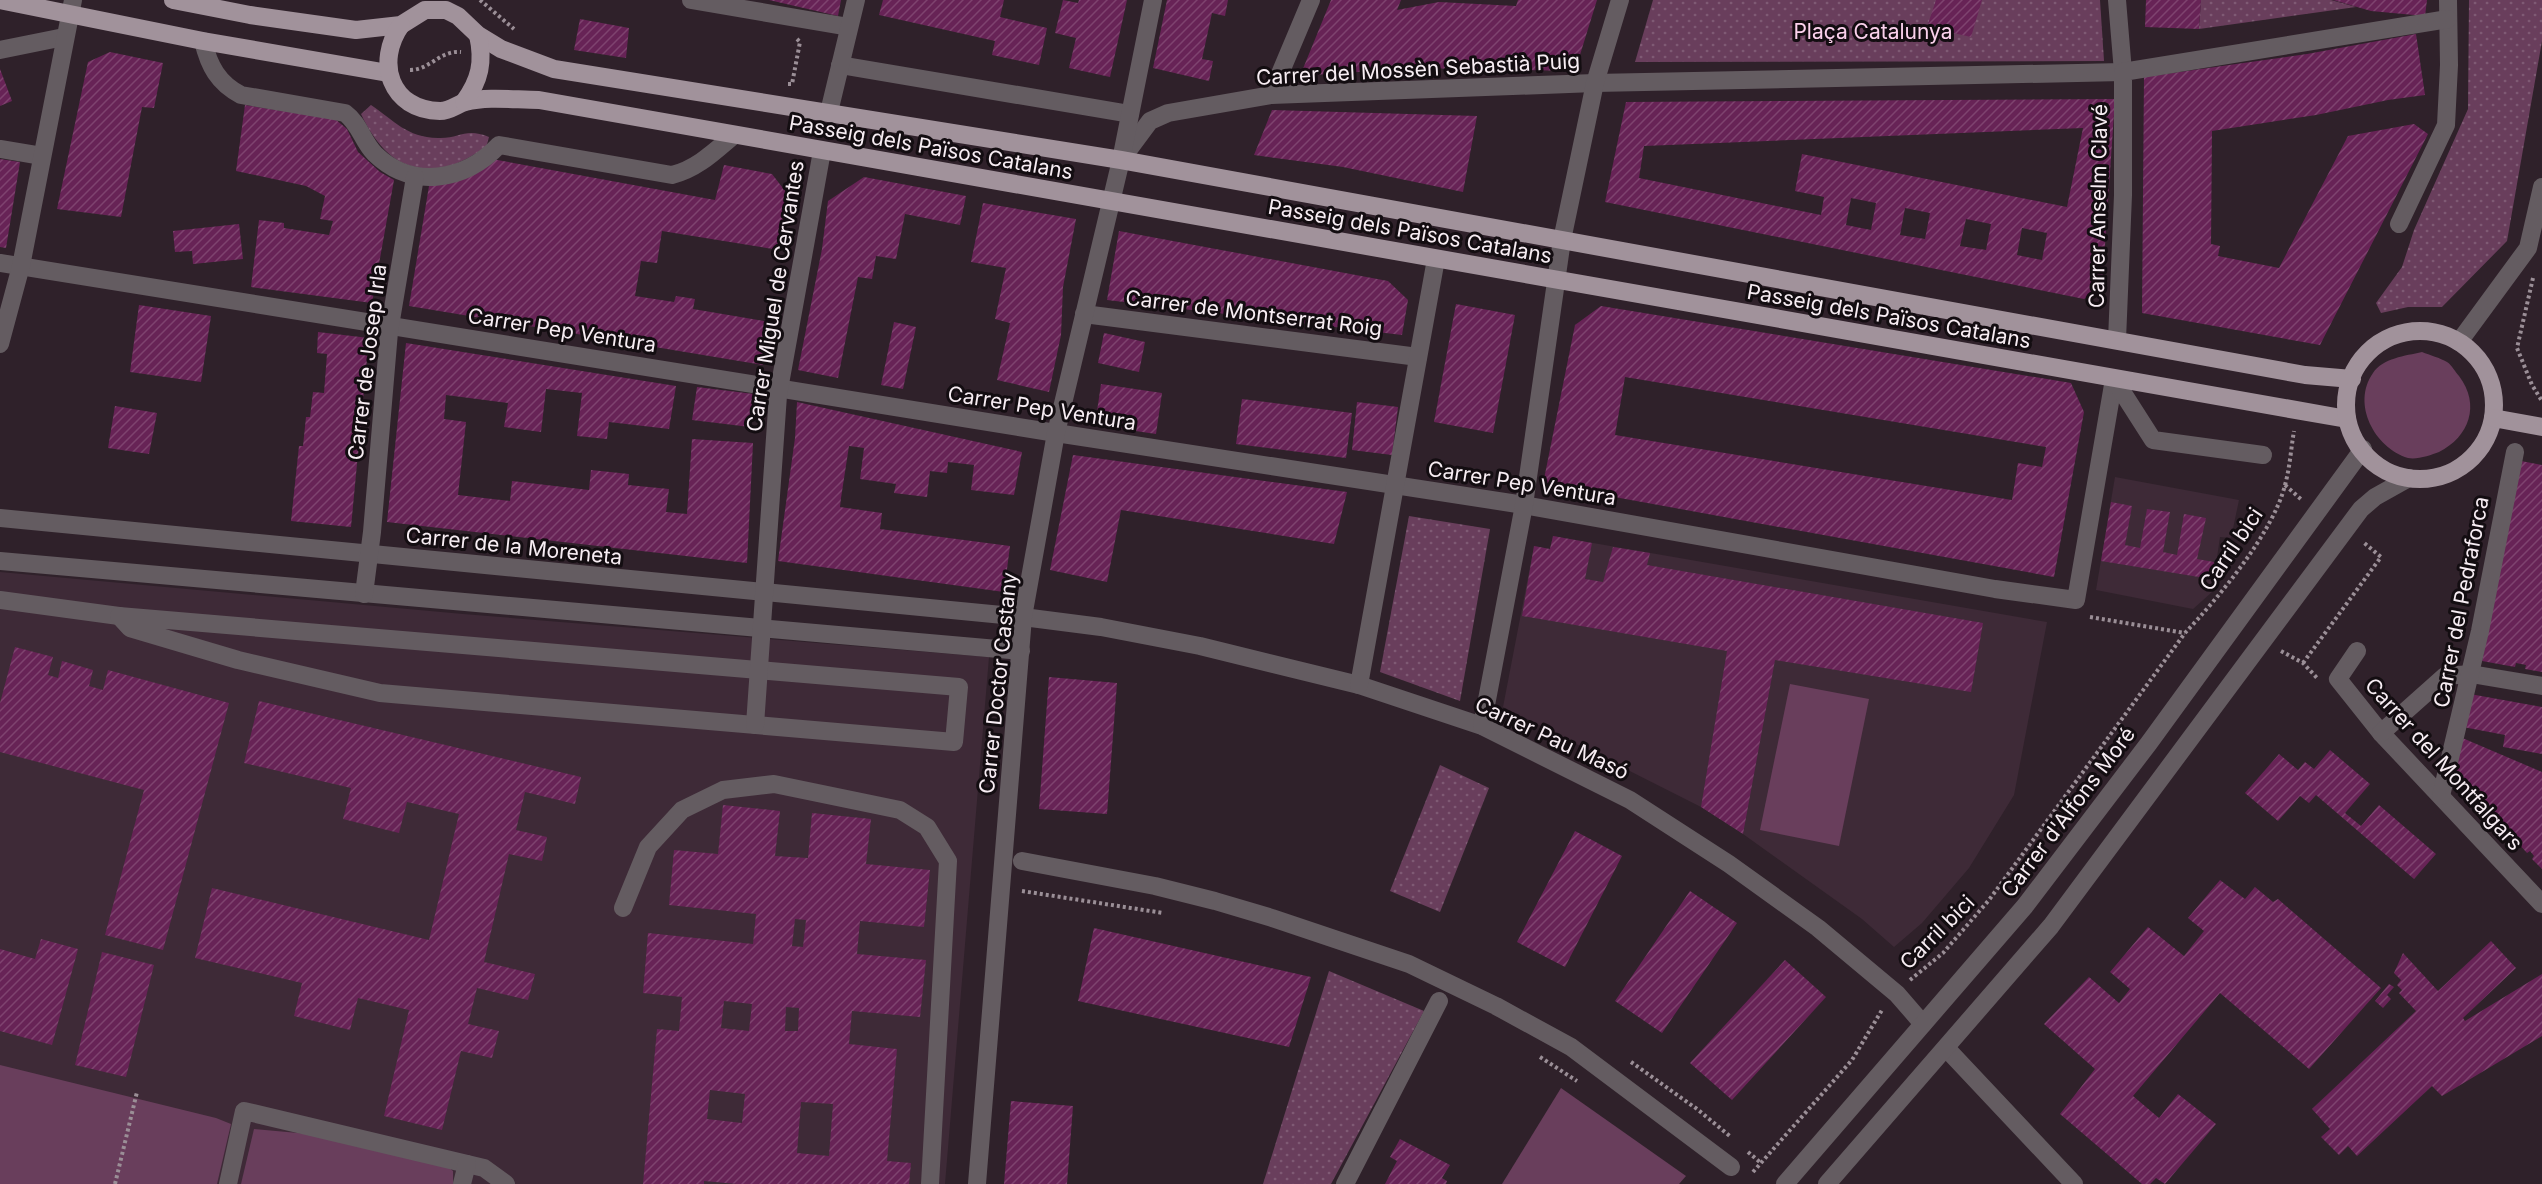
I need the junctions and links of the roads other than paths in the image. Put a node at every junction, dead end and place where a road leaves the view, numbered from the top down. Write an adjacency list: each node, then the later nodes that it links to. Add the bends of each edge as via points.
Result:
1 (0, 0): 11 (main road)
2 (173, 0): 13 (main road, via 347,29)
3 (691, 0): 14 (street)
4 (856, 0): 14 (street)
5 (1153, 0): 26 (street, Carrer Doctor Castany)
6 (1311, 0): 23 (street)
7 (1620, 0): 22 (street)
8 (2117, 0): 20 (street, Carrer Anselm Clavé)
9 (2448, 0): 12 (street)
10 (447, 5): 13 (main road, via 425,10); 15 (main road)
11 (71, 7): 16 (street); 17 (main road)
12 (2448, 19): 20 (street, Carrer del Mossèn Sebastià Puig); 35 (street, via 2445,124)
13 (401, 25): 21 (main road, via 392,42)
14 (849, 27): 19 (street)
15 (478, 35): 24 (main road, via 481,67); 25 (main road, via 501,49 554,69)
16 (64, 37): 18 (street); 30 (street)
17 (203, 41): 21 (main road); 32 (street, via 208,61 229,88 241,94 345,113 354,120 374,152 396,169)
18 (0, 50)
19 (840, 64): 25 (street); 26 (street)
20 (2123, 72): 22 (street, Carrer del Mossèn Sebastià Puig); 43 (street, Carrer Anselm Clavé)
21 (388, 74): 24 (main road, Passeig dels Països Catalans, via 402,95 421,107 442,111)
22 (1595, 83): 23 (street, Carrer del Mossèn Sebastià Puig); 36 (street)
23 (1270, 95): 31 (street, Carrer del Mossèn Sebastià Puig, via 1168,113 1150,121)
24 (465, 102): 27 (main road, Passeig dels Països Catalans, via 539,100)
25 (829, 112): 31 (main road)
26 (1130, 114): 31 (street, Carrer Doctor Castany)
27 (734, 135): 29 (main road, Passeig dels Països Catalans); 32 (street, via 694,166 672,175 499,145 459,171)
28 (0, 149): 30 (street)
29 (822, 151): 34 (main road, Passeig dels Països Catalans); 49 (street, Carrer Miguel de Cervantes)
30 (42, 156): 39 (street)
31 (1121, 160): 34 (street, Carrer Doctor Castany); 36 (main road)
32 (415, 177): 42 (street, Carrer de Josep Irla)
33 (2542, 187): 44 (street, via 2528,248)
34 (1111, 201): 37 (main road, Passeig dels Països Catalans); 41 (street, Carrer Doctor Castany)
35 (2399, 224)
36 (1562, 240): 40 (street); 43 (main road)
37 (1436, 259): 40 (main road, Passeig dels Països Catalans); 46 (street)
38 (0, 263): 39 (street, Carrer Pep Ventura)
39 (21, 266): 42 (street, Carrer Pep Ventura); 45 (street)
40 (1556, 280): 47 (main road, Passeig dels Països Catalans); 59 (street)
41 (1084, 314): 46 (street, Carrer de Montserrat Roig); 53 (street, Carrer Doctor Castany)
42 (389, 329): 49 (street, Carrer Pep Ventura); 61 (street, Carrer de Josep Irla)
43 (2117, 340): 48 (main road, via 2306,375)
44 (2458, 342): 48 (main road, via 2423,331 2398,334 2371,349); 50 (main road, via 2485,371 2493,397)
45 (0, 344)
46 (1418, 357): 58 (street)
47 (2114, 379): 51 (main road, Passeig dels Països Catalans); 56 (street, via 2153,440); 59 (street, Carrer Pep Ventura, via 2076,600)
48 (2352, 379): 51 (main road, via 2344,402)
49 (780, 388): 53 (street, Carrer Pep Ventura); 63 (street, Carrer Miguel de Cervantes)
50 (2493, 418): 52 (main road); 57 (main road, via 2483,446 2474,457 2443,475)
51 (2347, 419): 54 (main road)
52 (2542, 427)
53 (1056, 433): 58 (street, Carrer Pep Ventura); 67 (street, Carrer Doctor Castany)
54 (2363, 449): 57 (main road, via 2380,467); 83 (street, Carrer d'Alfons Moré, via 2025,906)
55 (2515, 452): 72 (street, Carrer del Pedraforca)
56 (2263, 454)
57 (2409, 478): 84 (street, via 2361,509 2051,926)
58 (1394, 486): 59 (street, Carrer Pep Ventura); 73 (street)
59 (1524, 505): 76 (street)
60 (0, 518): 61 (street, Carrer de la Moreneta)
61 (369, 554): 63 (street, Carrer de la Moreneta); 64 (street, Carrer de Josep Irla)
62 (0, 561): 64 (street)
63 (764, 592): 67 (street, Carrer de la Moreneta); 68 (street, Carrer Miguel de Cervantes)
64 (364, 594): 68 (street)
65 (0, 600): 66 (street)
66 (119, 616): 71 (street); 75 (street, via 130,628 380,693)
67 (1023, 617): 69 (street, Carrer Doctor Castany); 73 (street, Carrer Pau Masó, via 1200,646)
68 (760, 628): 69 (street); 71 (street, Carrer Miguel de Cervantes)
69 (1021, 651): 91 (street, Carrer Doctor Castany)
70 (2357, 651): 77 (street, Carrer del Montfalgars, via 2338,679)
71 (759, 669): 75 (street, Carrer Miguel de Cervantes); 75 (street, via 959,687 954,742)
72 (2470, 674): 74 (street); 77 (street, via 2445,676); 78 (street, Carrer del Pedraforca)
73 (1359, 686): 76 (street, Carrer Pau Masó)
74 (2542, 686)
75 (754, 724)
76 (1482, 726): 83 (street, Carrer Pau Masó, via 1630,800 1728,864 1818,928 1897,994)
77 (2381, 733): 78 (street, Carrer del Montfalgars)
78 (2441, 796): 80 (street, Carrer del Montfalgars)
79 (1022, 861): 86 (street, via 1215,901 1409,964 1571,1047)
80 (2542, 904)
81 (623, 908): 90 (street, via 648,847 682,810 723,790 774,784 842,796 900,810 927,827 948,861)
82 (1439, 1001): 92 (street)
83 (1923, 1024): 93 (street, Carrer d'Alfons Moré)
84 (1946, 1048): 94 (street); 95 (street)
85 (468, 1164): 87 (street, via 244,1111); 88 (street); 89 (street, via 484,1168)
86 (1731, 1167)
87 (228, 1184)
88 (462, 1184)
89 (507, 1184)
90 (930, 1184)
91 (977, 1184)
92 (1345, 1184)
93 (1785, 1184)
94 (1827, 1184)
95 (2074, 1184)

